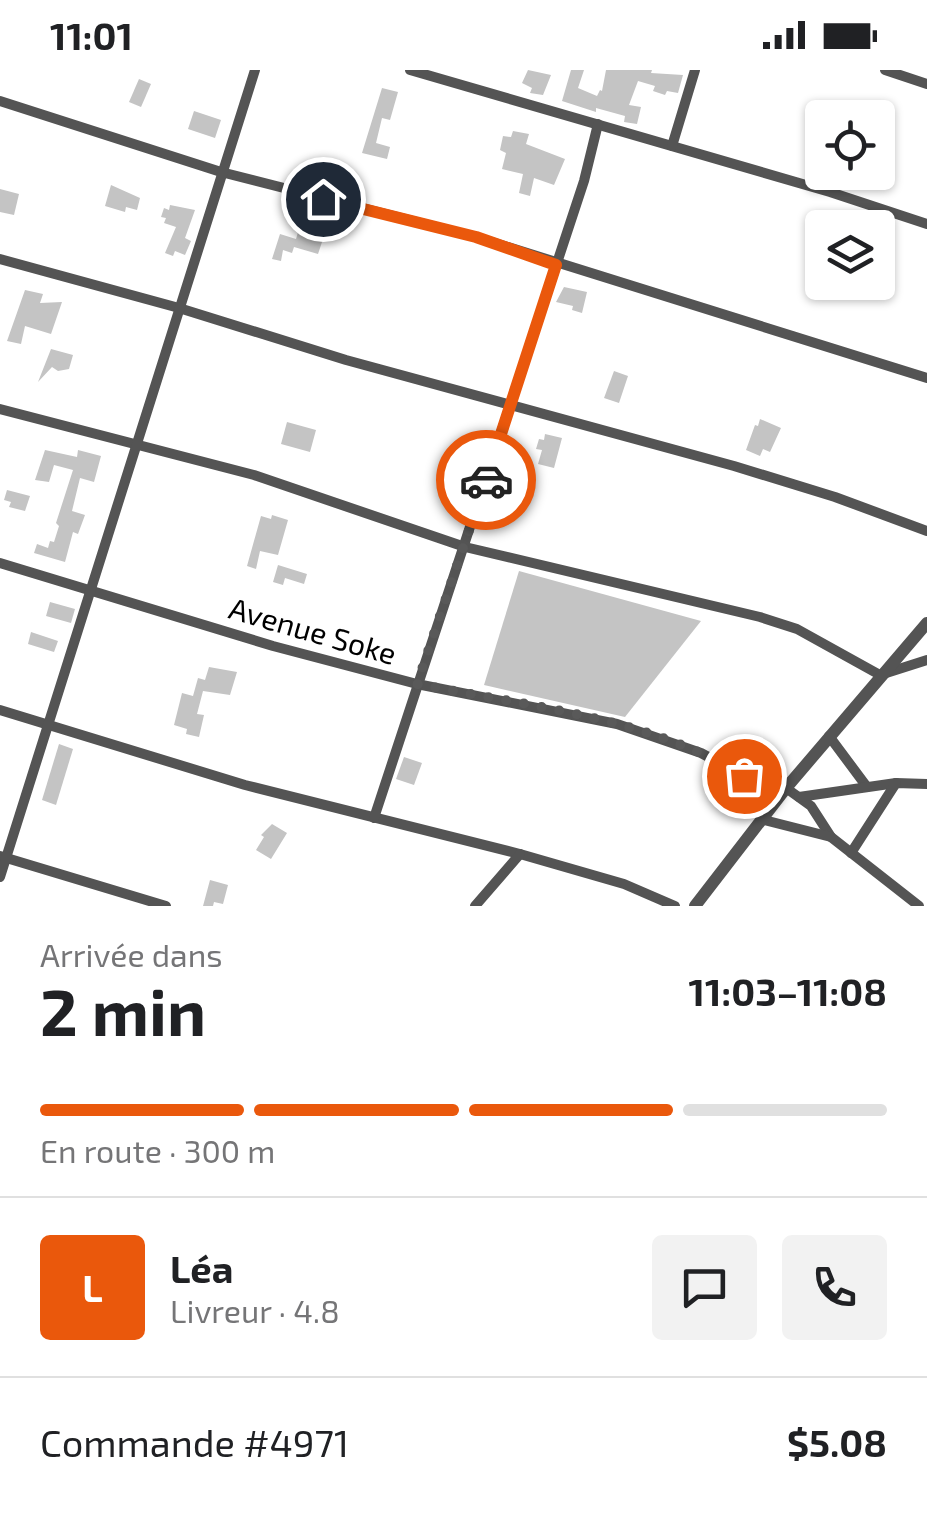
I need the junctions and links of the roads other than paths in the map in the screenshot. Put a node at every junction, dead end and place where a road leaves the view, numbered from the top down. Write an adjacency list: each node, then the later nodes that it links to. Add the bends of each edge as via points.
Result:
1 (255, 70): 10 (street)
2 (410, 70): 5 (street)
3 (695, 70): 9 (street)
4 (885, 70): 6 (street)
5 (438, 74): 8 (street)
6 (927, 84)
7 (0, 101): 10 (street)
8 (598, 124): 9 (street); 13 (street)
9 (672, 146): 11 (street)
10 (221, 172): 13 (street, via 476,237); 14 (street)
11 (927, 224)
12 (0, 259): 14 (street)
13 (556, 265): 15 (street); 16 (street)
14 (179, 308): 16 (street); 18 (street)
15 (927, 378)
16 (510, 406): 19 (street, via 769,476); 20 (street)
17 (0, 409): 18 (street)
18 (138, 446): 20 (street, via 254,475); 22 (street)
19 (927, 532)
20 (465, 546): 25 (street, via 760,617); 26 (street)
21 (0, 563): 22 (street, Avenue Soke)
22 (92, 590): 26 (street, Avenue Soke); 28 (street)
23 (927, 623): 25 (street)
24 (927, 660): 25 (street)
25 (880, 675): 29 (street)
26 (417, 684): 33 (street, Avenue Soke, via 618,724); 35 (street)
27 (0, 710): 28 (street)
28 (46, 724): 35 (street); 40 (street)
29 (829, 736): 32 (street); 33 (street)
30 (896, 783): 31 (street); 32 (street); 38 (street)
31 (927, 784)
32 (867, 787): 34 (street)
33 (786, 788): 34 (street, Avenue Soke); 36 (street)
34 (799, 797): 37 (street, Avenue Soke)
35 (374, 818): 39 (street)
36 (764, 820): 37 (street); 45 (street)
37 (831, 837): 38 (street)
38 (851, 853): 46 (street)
39 (520, 854): 43 (street); 44 (street)
40 (3, 857): 41 (street); 42 (street)
41 (0, 877)
42 (166, 906)
43 (475, 906)
44 (675, 906)
45 (695, 906)
46 (919, 906)

